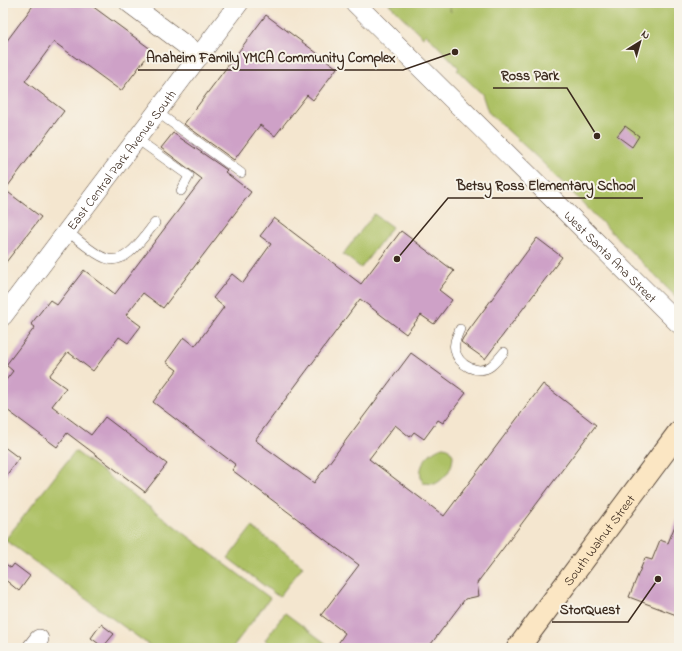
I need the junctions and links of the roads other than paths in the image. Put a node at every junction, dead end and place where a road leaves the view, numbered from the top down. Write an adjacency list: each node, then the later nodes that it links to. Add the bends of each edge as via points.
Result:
1 (129, 3): 4 (street)
2 (239, 3): 4 (street, East Central Park Avenue South)
3 (355, 3): 12 (street, West Santa Ana Street)
4 (200, 56): 5 (street, East Central Park Avenue South)
5 (157, 112): 6 (street, East Central Park Avenue South); 7 (lane)
6 (137, 139): 8 (lane, via 189,176); 10 (street, East Central Park Avenue South)
7 (241, 173)
8 (182, 191)
9 (155, 223): 10 (lane, via 127,255 116,259 106,259)
10 (67, 231): 11 (street, East Central Park Avenue South)
11 (3, 316)
12 (679, 324)
13 (460, 329): 14 (lane, via 454,349 457,358 464,365 483,370 491,367)
14 (504, 352)
15 (679, 432): 16 (street, South Walnut Street)
16 (518, 648)

